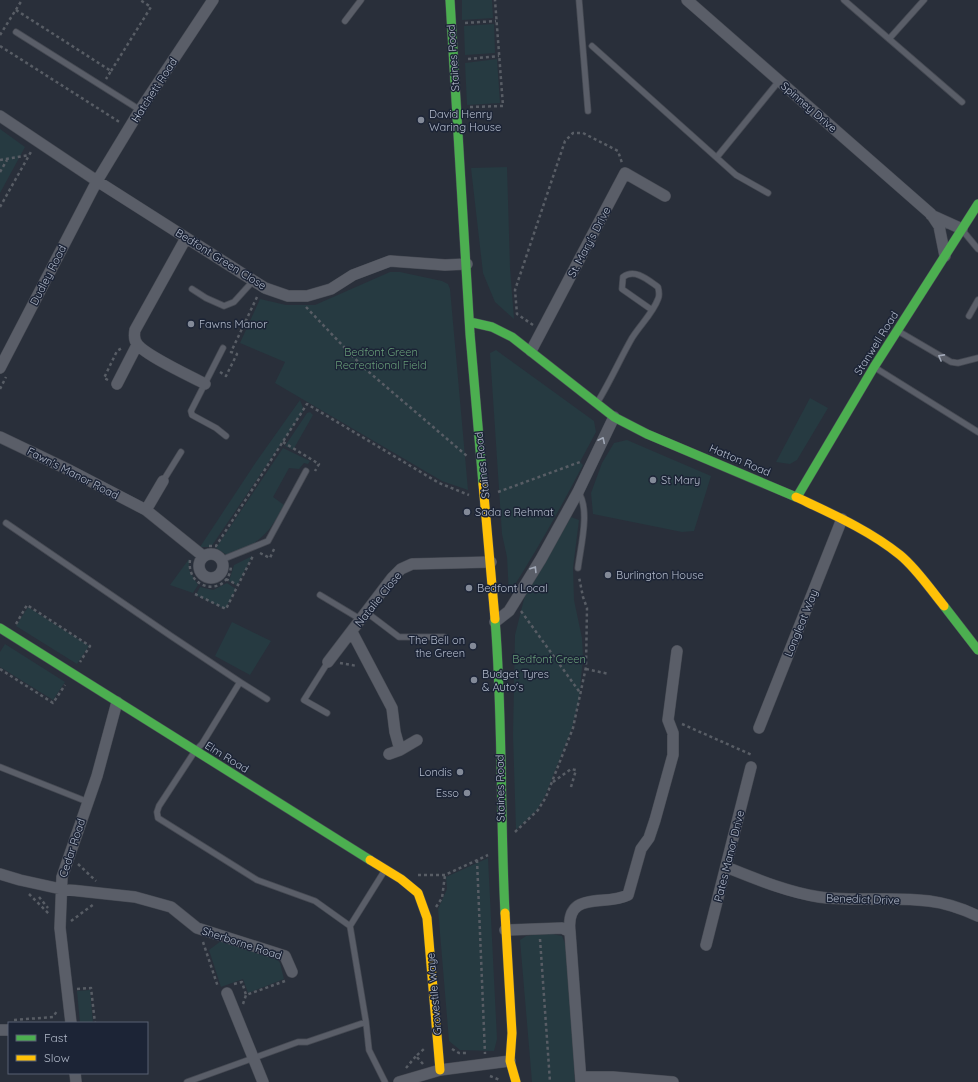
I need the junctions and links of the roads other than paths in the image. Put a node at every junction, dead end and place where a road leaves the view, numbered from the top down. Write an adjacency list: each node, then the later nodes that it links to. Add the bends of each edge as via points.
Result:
1 (214, 0): 14 (street, Hatchett Road)
2 (361, 0): 8 (lane)
3 (450, 0): 27 (street, Staines Road)
4 (579, 0): 15 (lane)
5 (687, 0): 12 (street, Spinney Drive)
6 (844, 0): 10 (lane)
7 (924, 0): 10 (lane)
8 (345, 21)
9 (16, 32): 14 (lane)
10 (889, 39): 13 (lane)
11 (592, 46): 17 (lane)
12 (779, 81): 17 (lane); 22 (street, Spinney Drive)
13 (962, 102)
14 (140, 110): 18 (street, Hatchett Road)
15 (588, 110)
16 (0, 116): 18 (street, Bedfont Green Close)
17 (716, 157): 19 (lane, via 736,175)
18 (97, 181): 24 (street, Bedfont Green Close); 40 (street, Dudley Road)
19 (768, 193)
20 (665, 196): 37 (street, St. Mary's Drive, via 625,174)
21 (978, 204): 23 (street, Stanwell Road)
22 (931, 214): 23 (street, Spinney Drive); 26 (street, Spinney Drive, via 940,226)
23 (962, 229): 25 (lane); 26 (street, Stanwell Road)
24 (186, 238): 28 (street, Bedfont Green Close); 35 (street, via 135,330)
25 (978, 249)
26 (945, 256): 34 (street, Stanwell Road)
27 (467, 264): 28 (street, Bedfont Green Close, via 390,261 353,275 331,289 307,296 288,296); 33 (street, Staines Road)
28 (253, 281): 29 (lane, via 234,302 224,306)
29 (192, 289)
30 (978, 300): 32 (lane)
31 (652, 310): 31 (lane, via 658,299 658,287 639,274 627,274 623,277 622,290); 43 (lane, via 632,339)
32 (969, 316)
33 (470, 322): 37 (street, Hatton Road, via 492,327); 58 (street, Staines Road)
34 (898, 331): 38 (lane, one-way to 34, via 958,363 951,362); 39 (street, Stanwell Road)
35 (137, 345): 41 (street); 42 (street)
36 (223, 348): 42 (lane)
37 (531, 351): 43 (street, Hatton Road)
38 (978, 358)
39 (874, 367): 45 (lane); 52 (street, Stanwell Road)
40 (4, 372)
41 (117, 384)
42 (205, 384): 46 (lane, via 191,411 192,415)
43 (596, 405): 44 (street, Hatton Road)
44 (614, 417): 51 (street, one-way to 44, via 588,462); 52 (street, Hatton Road, via 647,434)
45 (978, 432)
46 (226, 436)
47 (0, 437): 53 (street, Fawn's Manor Road)
48 (181, 452): 50 (lane)
49 (306, 471): 57 (lane, via 268,541)
50 (163, 481): 53 (street)
51 (578, 492): 59 (lane, via 583,504 584,518); 62 (street, one-way to 51, via 509,611)
52 (797, 497): 54 (street, Hatton Road)
53 (146, 510): 56 (street, Fawn's Manor Road)
54 (842, 519): 66 (street, Hatton Road, via 876,537 901,556 921,577); 73 (street, Longleat Way)
55 (6, 523): 69 (lane)
56 (203, 556): 57 (street, Fawn's Manor Road, via 211,554); 57 (street, via 199,567 202,574 208,578 220,574)
57 (226, 560)
58 (491, 562): 61 (street, Natalie Close, via 412,564 401,569 392,578); 62 (street, Staines Road)
59 (578, 568)
60 (320, 594): 61 (lane)
61 (363, 616): 64 (street, Natalie Close); 65 (lane, via 399,637)
62 (495, 622): 86 (street, Staines Road)
63 (0, 628): 71 (street, Elm Road)
64 (352, 632): 68 (street, Natalie Close); 74 (street, via 392,708 394,752)
65 (444, 637)
66 (978, 650)
67 (678, 651): 87 (street, via 668,718 673,733 673,756 655,820 649,838 641,849 628,895 619,900 588,901 579,904 572,913)
68 (328, 662): 72 (lane, via 304,700)
69 (240, 682): 70 (lane); 75 (lane, via 202,744)
70 (267, 699)
71 (117, 702): 75 (street, Elm Road); 78 (street, Cedar Road)
72 (327, 713)
73 (759, 728)
74 (417, 740)
75 (195, 751): 80 (street, Elm Road); 85 (lane, via 159,806 158,818 257,880 314,901)
76 (0, 767): 78 (lane)
77 (752, 767): 79 (street, Pates Manor Drive)
78 (88, 802): 82 (street, Cedar Road, via 62,877)
79 (726, 868): 83 (street, Benedict Drive, via 791,891 818,897 858,901 929,901 962,909); 88 (street, Pates Manor Drive)
80 (386, 869): 84 (street, Elm Road, via 418,893); 85 (lane)
81 (0, 874): 82 (street, Sherborne Road)
82 (61, 889): 89 (street, Sherborne Road, via 135,897 170,907 197,928 285,956); 91 (street, Cedar Road, via 60,928)
83 (978, 916)
84 (427, 918): 97 (street, Grovestile Waye)
85 (350, 926): 92 (lane)
86 (506, 930): 87 (street, via 562,928); 96 (street, Staines Road, via 512,1033)
87 (570, 932): 98 (street)
88 (706, 945)
89 (289, 976)
90 (223, 991): 95 (street)
91 (71, 1022)
92 (366, 1022): 95 (lane); 101 (lane, via 369,1050)
93 (8, 1026): 94 (street)
94 (0, 1030)
95 (254, 1058): 99 (lane); 100 (street)
96 (510, 1061): 97 (street); 103 (street, Staines Road)
97 (440, 1070): 102 (street)
98 (581, 1080): 104 (street, via 613,1078)
99 (187, 1082)
100 (264, 1082)
101 (385, 1082)
102 (399, 1082)
103 (516, 1082)
104 (672, 1082)

